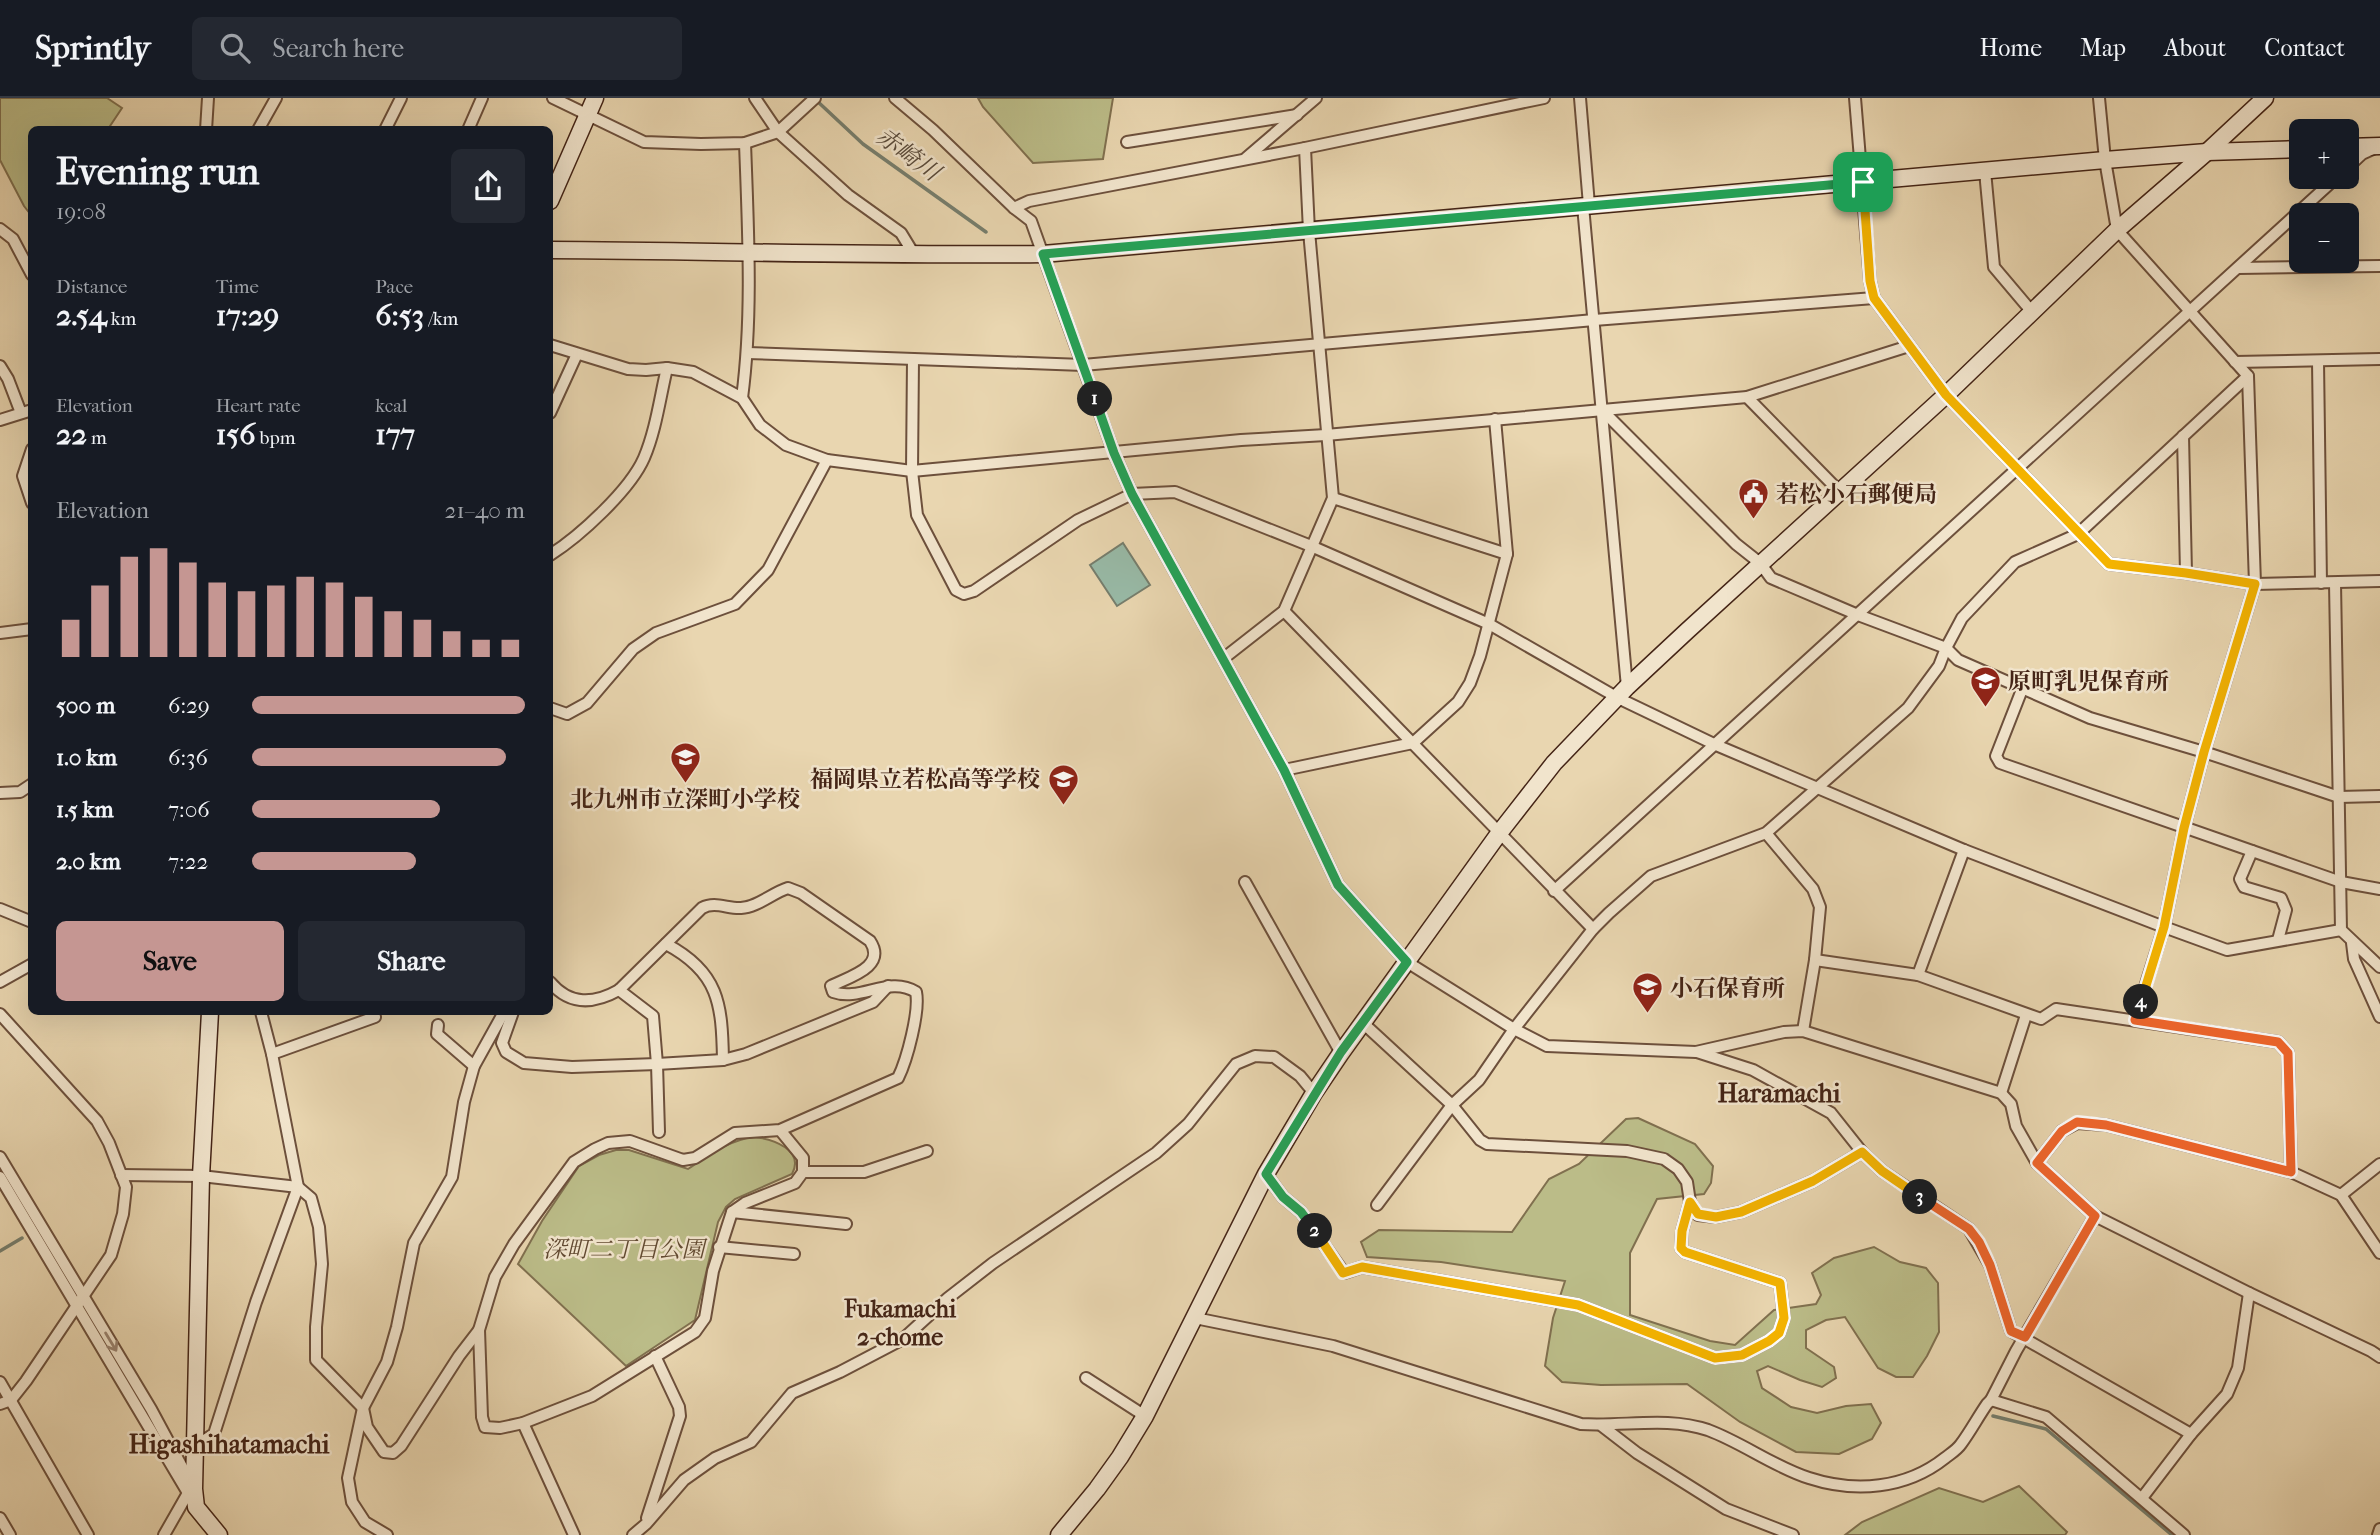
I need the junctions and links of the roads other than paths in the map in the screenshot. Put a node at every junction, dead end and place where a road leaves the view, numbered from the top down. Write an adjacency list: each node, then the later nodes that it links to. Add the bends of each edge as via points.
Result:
1 (208, 98): 18 (street)
2 (275, 98): 19 (street)
3 (401, 98): 20 (street)
4 (482, 98): 21 (street)
5 (553, 98): 16 (street)
6 (595, 98): 16 (street)
7 (755, 98): 22 (street)
8 (815, 98): 22 (street)
9 (895, 98): 38 (street)
10 (1316, 98): 17 (street)
11 (1544, 98): 27 (street)
12 (1580, 98): 37 (street)
13 (1855, 98): 34 (street)
14 (2099, 98): 32 (street)
15 (2265, 98): 29 (street)
16 (588, 114): 24 (street, via 644,142); 36 (street)
17 (1297, 115): 23 (street); 31 (street)
18 (206, 126)
19 (260, 126)
20 (387, 126)
21 (470, 126)
22 (778, 132): 24 (street); 45 (street, via 848,195 901,233)
23 (1127, 142)
24 (745, 143): 43 (street)
25 (2380, 146): 26 (street); 30 (street)
26 (2359, 147)
27 (1305, 148): 31 (street); 41 (street)
28 (2289, 149): 29 (street)
29 (2207, 152): 32 (street); 40 (street)
30 (2359, 156)
31 (1244, 160): 38 (street, via 1029,201)
32 (2105, 160): 33 (street); 40 (street)
33 (1985, 171): 34 (street); 51 (street, via 1994,267)
34 (1863, 182): 37 (street); 49 (street)
35 (2324, 189): 48 (street)
36 (553, 194)
37 (1586, 205): 41 (street); 52 (street)
38 (1014, 208): 44 (street, via 1031,222)
39 (0, 229): 47 (street, via 13,239)
40 (2117, 230): 50 (street); 51 (street)
41 (1309, 231): 44 (street); 53 (street)
42 (553, 250): 43 (street)
43 (749, 251): 45 (street); 56 (street)
44 (1043, 254): 45 (street); 62 (street)
45 (915, 256)
46 (2380, 266): 48 (street)
47 (28, 267)
48 (2238, 268): 50 (street)
49 (1874, 298): 52 (street); 55 (street)
50 (2188, 311): 61 (street); 79 (street)
51 (2032, 312): 66 (street)
52 (1594, 320): 53 (street); 70 (street)
53 (1319, 344): 62 (street); 74 (street)
54 (553, 346): 57 (street)
55 (1909, 346): 66 (street); 67 (street)
56 (747, 353): 58 (street); 68 (street)
57 (577, 354): 64 (street, via 628,369); 69 (street)
58 (913, 359): 62 (street); 80 (street)
59 (2380, 359): 60 (street)
60 (2318, 360): 61 (street); 92 (street)
61 (2235, 362): 65 (street)
62 (1083, 365): 76 (street)
63 (0, 366): 71 (street)
64 (667, 368): 68 (street, via 693,372); 87 (street, via 645,457 630,483)
65 (2248, 376): 75 (street); 94 (street)
66 (1946, 395): 79 (street); 82 (street)
67 (1747, 397): 70 (street); 82 (street)
68 (741, 398): 77 (street, via 760,425 786,445)
69 (553, 406)
70 (1602, 411): 72 (street); 89 (street); 103 (street)
71 (26, 412): 73 (street)
72 (1495, 419): 74 (street); 88 (street)
73 (0, 420)
74 (1326, 435): 76 (street); 84 (street)
75 (2183, 436): 85 (street); 90 (street)
76 (1114, 453): 80 (street); 83 (street)
77 (827, 460): 80 (street); 104 (street, via 768,570 735,604 656,633 633,649 587,703 567,714)
78 (28, 461): 81 (street, via 23,476)
79 (2016, 469): 85 (street); 96 (street)
80 (912, 471): 83 (street, via 917,515 956,590 964,594 974,592 1079,520)
81 (28, 491)
82 (1839, 491): 89 (street)
83 (1132, 494): 86 (street, via 1175,492); 101 (street)
84 (1333, 498): 86 (street); 88 (street)
85 (2078, 534): 90 (street, via 2109,564); 100 (street, via 2015,562 1962,618)
86 (1311, 546): 95 (street); 97 (street)
87 (553, 553)
88 (1507, 554): 97 (street)
89 (1760, 563): 96 (street, via 1771,578); 103 (street)
90 (2186, 573): 94 (street)
91 (2380, 581): 93 (street)
92 (2321, 583): 93 (street); 94 (street)
93 (2335, 583): 113 (street)
94 (2255, 584): 107 (street)
95 (1284, 611): 101 (street); 105 (street)
96 (1858, 615): 100 (street); 106 (street)
97 (1489, 624): 103 (street); 105 (street, via 1470,683 1458,702)
98 (28, 630): 99 (street)
99 (0, 633)
100 (1946, 648): 102 (street, via 1958,660); 110 (street, via 1939,666 1908,708)
101 (1224, 657): 108 (street)
102 (2024, 687): 107 (street, via 2090,718); 114 (street, via 1996,756 2000,763)
103 (1623, 692): 106 (street); 115 (street, via 1554,763)
104 (553, 709)
105 (1413, 743): 108 (street); 115 (street)
106 (1716, 745): 110 (street); 122 (street)
107 (2204, 752): 113 (street); 114 (street)
108 (1284, 770): 132 (street, via 1338,885)
109 (28, 787): 111 (street)
110 (1820, 788): 116 (street); 117 (street)
111 (0, 793)
112 (2380, 796): 113 (street)
113 (2339, 797): 120 (street)
114 (2184, 828): 118 (street); 125 (street)
115 (1500, 832): 122 (street); 132 (street)
116 (1766, 834): 126 (street, via 1651,876); 131 (street, via 1813,889 1820,907)
117 (1965, 850): 125 (street); 135 (street)
118 (2252, 851): 120 (street); 128 (street, via 2240,879 2244,887 2281,898 2286,910)
119 (1245, 882): 153 (street)
120 (2341, 882): 121 (street); 127 (street)
121 (2380, 889)
122 (1554, 891): 126 (street)
123 (0, 909): 124 (street)
124 (28, 920)
125 (2164, 927): 128 (street, via 2227,950); 148 (street)
126 (1593, 929): 151 (street)
127 (2341, 930): 128 (street); 129 (street)
128 (2278, 940)
129 (2352, 943): 134 (street); 147 (street, via 2354,959)
130 (666, 944): 138 (street, via 709,904 740,909 788,888 874,947 868,968 831,986 833,992 843,996); 139 (street); 156 (street, via 688,956 708,978 722,1016)
131 (1815, 960): 135 (street); 152 (street)
132 (1407, 962): 149 (street); 151 (street)
133 (28, 966): 136 (street)
134 (2380, 967)
135 (1918, 975): 141 (street)
136 (0, 982)
137 (553, 984): 139 (street, via 570,998 592,1002)
138 (888, 986): 156 (street, via 873,1002 747,1054); 162 (street, via 908,987 916,992 919,1003 898,1078)
139 (619, 990): 157 (street, via 653,1016)
140 (0, 1014): 172 (street, via 97,1121)
141 (2026, 1014): 148 (street, via 2041,1019 2056,1009); 160 (street)
142 (209, 1015): 173 (street)
143 (262, 1015): 155 (street)
144 (502, 1015): 158 (street)
145 (512, 1015): 157 (street, via 502,1043 506,1052 524,1063)
146 (375, 1017): 155 (street)
147 (2380, 1017)
148 (2135, 1020): 170 (street, via 2278,1042 2288,1053)
149 (1363, 1023): 153 (street); 161 (street)
150 (438, 1025): 158 (street, via 436,1034)
151 (1514, 1028): 154 (street, via 1547,1046); 161 (street, via 1479,1080)
152 (1803, 1031): 154 (street); 160 (street)
153 (1341, 1052): 159 (street)
154 (1696, 1052): 165 (street, via 1753,1070 1831,1113)
155 (272, 1054): 175 (street)
156 (723, 1059): 157 (street)
157 (657, 1065): 163 (street)
158 (474, 1066): 197 (street, via 452,1177 414,1243 387,1362)
159 (1314, 1093): 171 (street); 206 (street, via 1274,1057 1255,1056 1236,1064 1188,1124 1157,1152 993,1263 903,1339 792,1393 751,1442 715,1458 684,1480)
160 (2001, 1093): 167 (street, via 2011,1104 2016,1126)
161 (1452, 1105): 177 (street, via 1488,1144 1627,1151 1664,1158 1687,1182); 178 (street)
162 (780, 1130): 169 (street, via 803,1158); 188 (street, via 735,1133 695,1158 683,1160 630,1142 608,1143 574,1162 514,1244 495,1278)
163 (659, 1132)
164 (927, 1151): 169 (street, via 864,1172)
165 (1862, 1152): 177 (street, via 1813,1181 1741,1212 1716,1217 1698,1214); 189 (street, via 1882,1171 1969,1229 1990,1265 2011,1331)
166 (0, 1157): 186 (street)
167 (2037, 1163): 170 (street, via 2062,1131 2077,1122 2106,1125); 180 (street)
168 (2380, 1164): 176 (street)
169 (803, 1172): 179 (street, via 794,1183)
170 (2291, 1172): 176 (street)
171 (1266, 1174): 177 (street, via 1301,1212 1343,1273 1362,1267 1578,1305 1715,1358 1742,1355 1779,1333 1784,1318 1780,1283 1685,1252 1682,1231); 187 (street)
172 (121, 1175): 173 (street); 186 (street, via 126,1187 123,1214 111,1255)
173 (201, 1176): 175 (street); 202 (street)
174 (0, 1177): 186 (street)
175 (298, 1187): 197 (street, via 311,1198 319,1227 322,1264 316,1360); 202 (street, via 214,1434)
176 (2341, 1195): 183 (street)
177 (1690, 1202)
178 (1377, 1205)
179 (732, 1212): 181 (street); 182 (street)
180 (2095, 1216): 185 (street); 189 (street)
181 (846, 1224)
182 (719, 1247): 184 (street); 192 (street, via 705,1318 695,1332)
183 (2380, 1253)
184 (794, 1254)
185 (2249, 1293): 191 (street); 201 (street, via 2238,1368 2227,1394)
186 (80, 1300): 196 (street, via 26,1381); 203 (street, via 151,1409)
187 (1195, 1318): 198 (street); 200 (street, via 1333,1346 1581,1424)
188 (479, 1330): 197 (street, via 393,1453 384,1452 378,1444 367,1427); 199 (street, via 485,1427)
189 (2025, 1337): 195 (street); 201 (street)
190 (2380, 1340): 191 (street)
191 (2376, 1354)
192 (655, 1356): 199 (street, via 592,1396); 206 (street, via 680,1416)
193 (1086, 1378): 198 (street)
194 (0, 1382): 196 (street)
195 (1992, 1400): 200 (street, via 1959,1446 1933,1468 1881,1486 1849,1487 1808,1478 1707,1430 1665,1422); 204 (street, via 2046,1417)
196 (6, 1402): 209 (street)
197 (363, 1408): 212 (street, via 348,1478 352,1502 365,1522)
198 (1145, 1416): 215 (street, via 1105,1479)
199 (523, 1423): 213 (street)
200 (1602, 1426): 216 (street, via 1726,1509)
201 (2191, 1434): 204 (street)
202 (195, 1446): 203 (street)
203 (191, 1491): 210 (street); 211 (street, via 196,1507)
204 (2141, 1498): 217 (street)
205 (0, 1518): 208 (street)
206 (646, 1524): 214 (street)
207 (2380, 1529): 218 (street)
208 (10, 1535)
209 (88, 1535)
210 (164, 1535)
211 (219, 1535)
212 (387, 1535)
213 (574, 1535)
214 (633, 1535)
215 (1059, 1535)
216 (1793, 1535)
217 (2184, 1535)
218 (2378, 1535)

